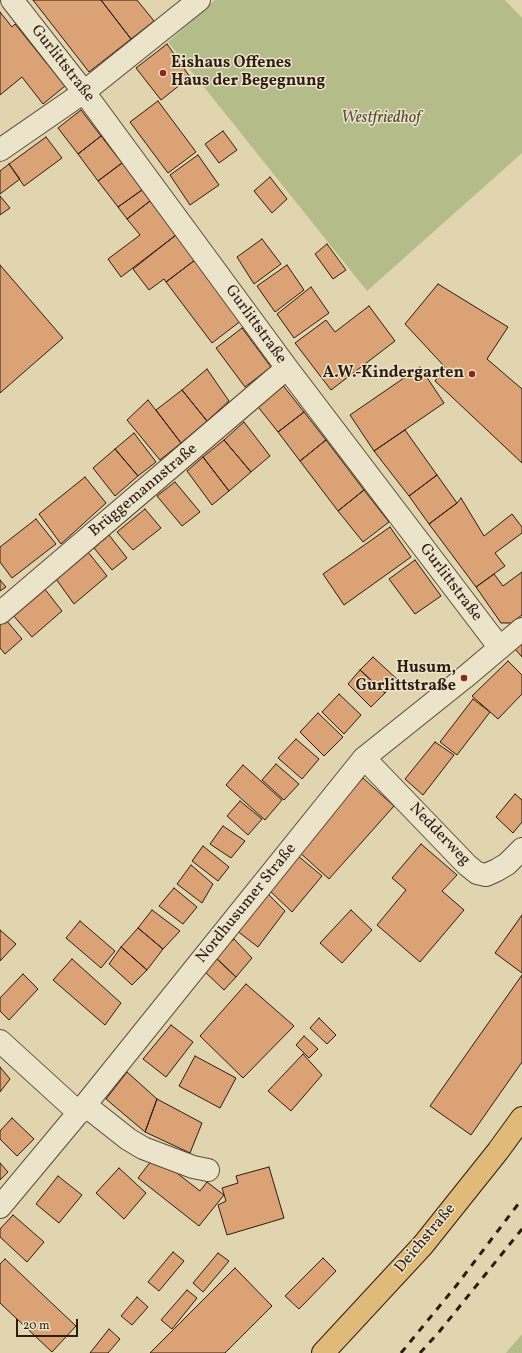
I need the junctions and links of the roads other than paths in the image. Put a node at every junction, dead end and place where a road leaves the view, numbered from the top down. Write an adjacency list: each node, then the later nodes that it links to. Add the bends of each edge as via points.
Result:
1 (12, 0): 3 (street, Gurlittstraße)
2 (199, 0): 3 (street)
3 (84, 92): 4 (street); 5 (street, Gurlittstraße)
4 (0, 150)
5 (287, 368): 6 (street, Brüggemannstraße); 8 (street, Gurlittstraße)
6 (0, 613)
7 (522, 629): 8 (street, Nordhusumer Straße)
8 (500, 648): 9 (street, Nordhusumer Straße)
9 (364, 758): 10 (street, Nedderweg, via 477,873 486,875 497,870); 12 (street, Nordhusumer Straße)
10 (522, 849)
11 (0, 1041): 12 (street)
12 (82, 1109): 14 (street, via 142,1148); 15 (street, Nordhusumer Straße)
13 (522, 1118): 16 (main road, Deichstraße, via 423,1245)
14 (208, 1170)
15 (0, 1207)
16 (323, 1353)

